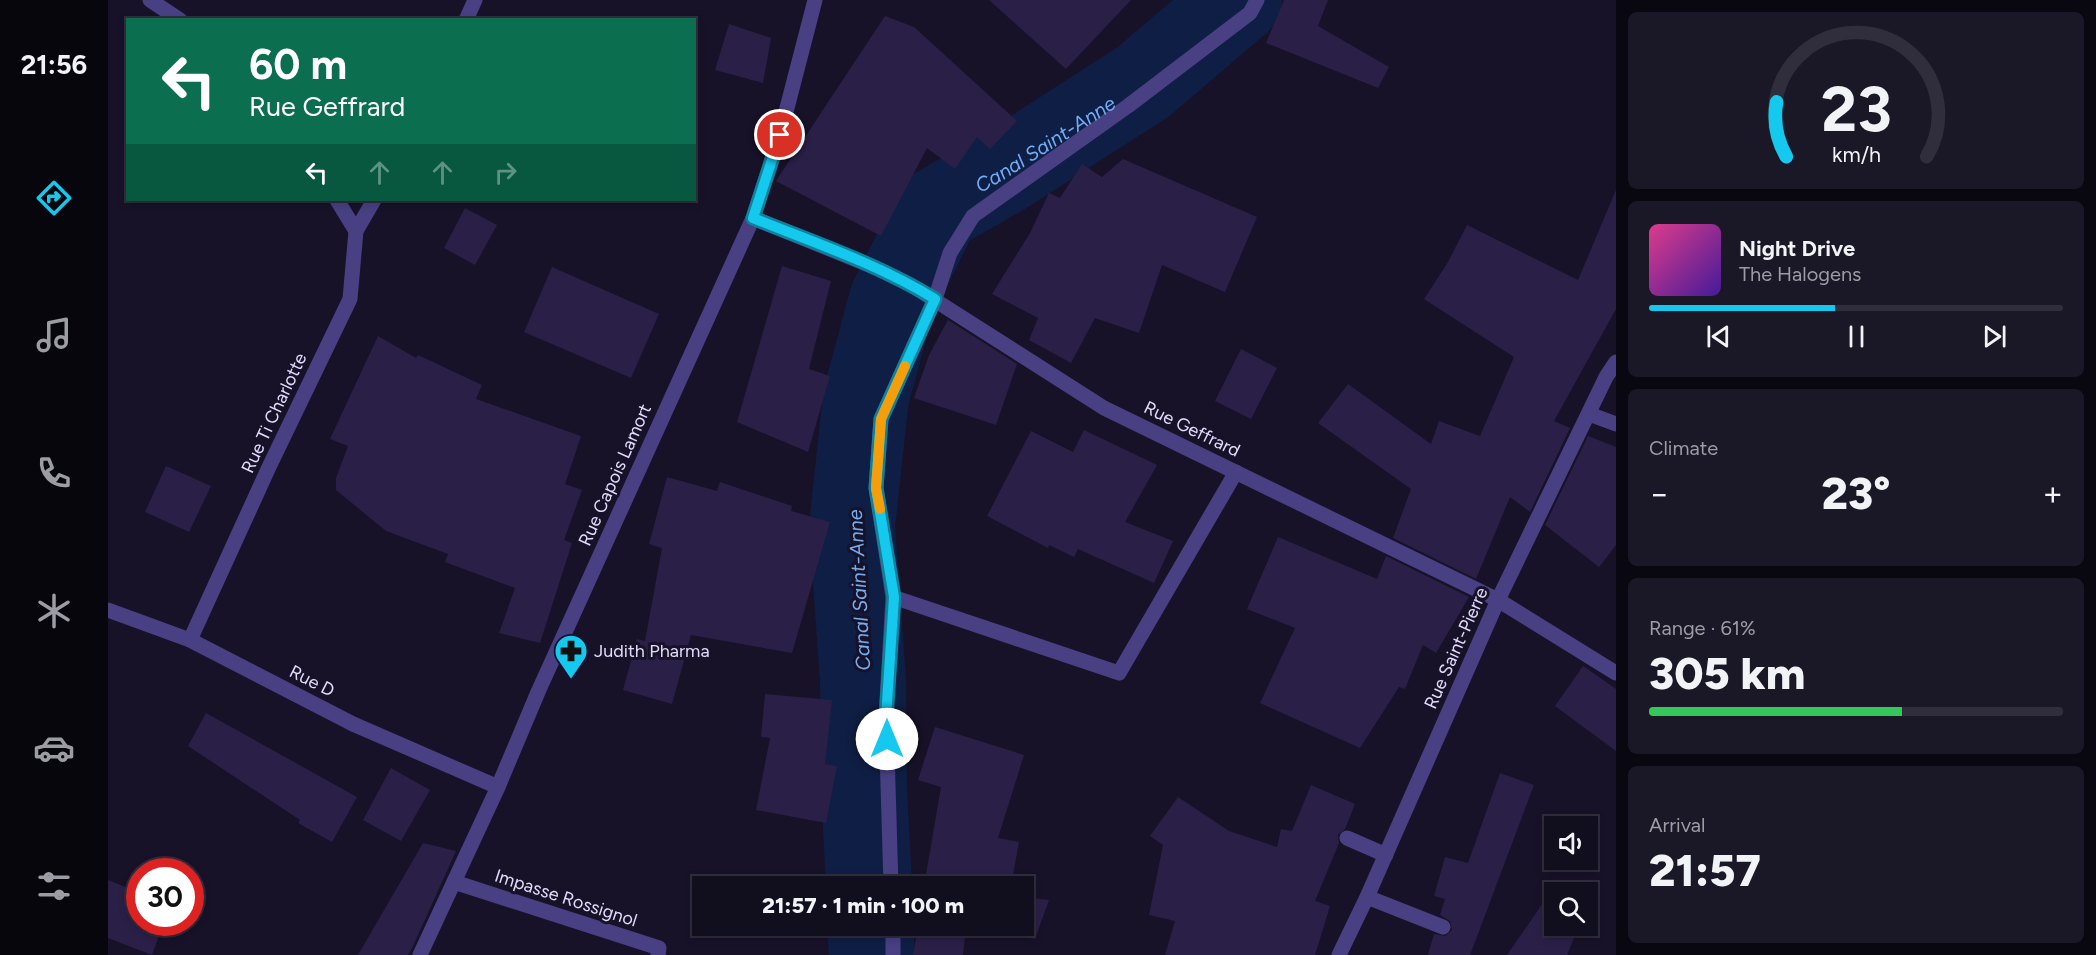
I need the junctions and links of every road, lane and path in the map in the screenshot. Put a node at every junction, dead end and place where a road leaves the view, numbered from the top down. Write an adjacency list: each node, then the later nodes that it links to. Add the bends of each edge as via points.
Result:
1 (150, 0): 5 (street)
2 (475, 0): 6 (street)
3 (815, 0): 9 (street, Rue Capois Lamort, via 780,135)
4 (1257, 0): 11 (street, via 1250,13 1128,106 973,216 950,253)
5 (177, 18)
6 (467, 18)
7 (338, 201): 10 (street)
8 (373, 201): 10 (street, Rue Ti Charlotte)
9 (753, 218): 11 (street, Rue Geffrard, via 894,276); 21 (street, Rue Capois Lamort)
10 (356, 231): 19 (street, Rue Ti Charlotte, via 350,300)
11 (935, 299): 15 (street, Rue Geffrard, via 1104,408); 16 (street, via 881,419 876,488)
12 (1616, 362): 13 (street, Rue Saint-Pierre)
13 (1589, 414): 14 (street); 17 (street, Rue Saint-Pierre)
14 (1616, 424)
15 (1236, 472): 16 (street, via 1119,673); 17 (street, Rue Geffrard)
16 (894, 597): 24 (street, via 886,718)
17 (1498, 600): 20 (street, Rue Geffrard); 23 (street, Rue Saint-Pierre)
18 (108, 610): 19 (street, Rue D)
19 (190, 640): 21 (street, Rue D, via 353,724)
20 (1616, 673)
21 (498, 787): 25 (street, Rue Capois Lamort)
22 (1347, 838): 23 (street)
23 (1386, 855): 26 (street, Rue Saint-Pierre)
24 (891, 876)
25 (454, 882): 29 (street, Rue Capois Lamort); 30 (street, Impasse Rossignol, via 659,948)
26 (1367, 897): 27 (street); 32 (street, Rue Saint-Pierre)
27 (1443, 927)
28 (892, 936): 31 (street)
29 (420, 955)
30 (658, 955)
31 (893, 955)
32 (1339, 955)

